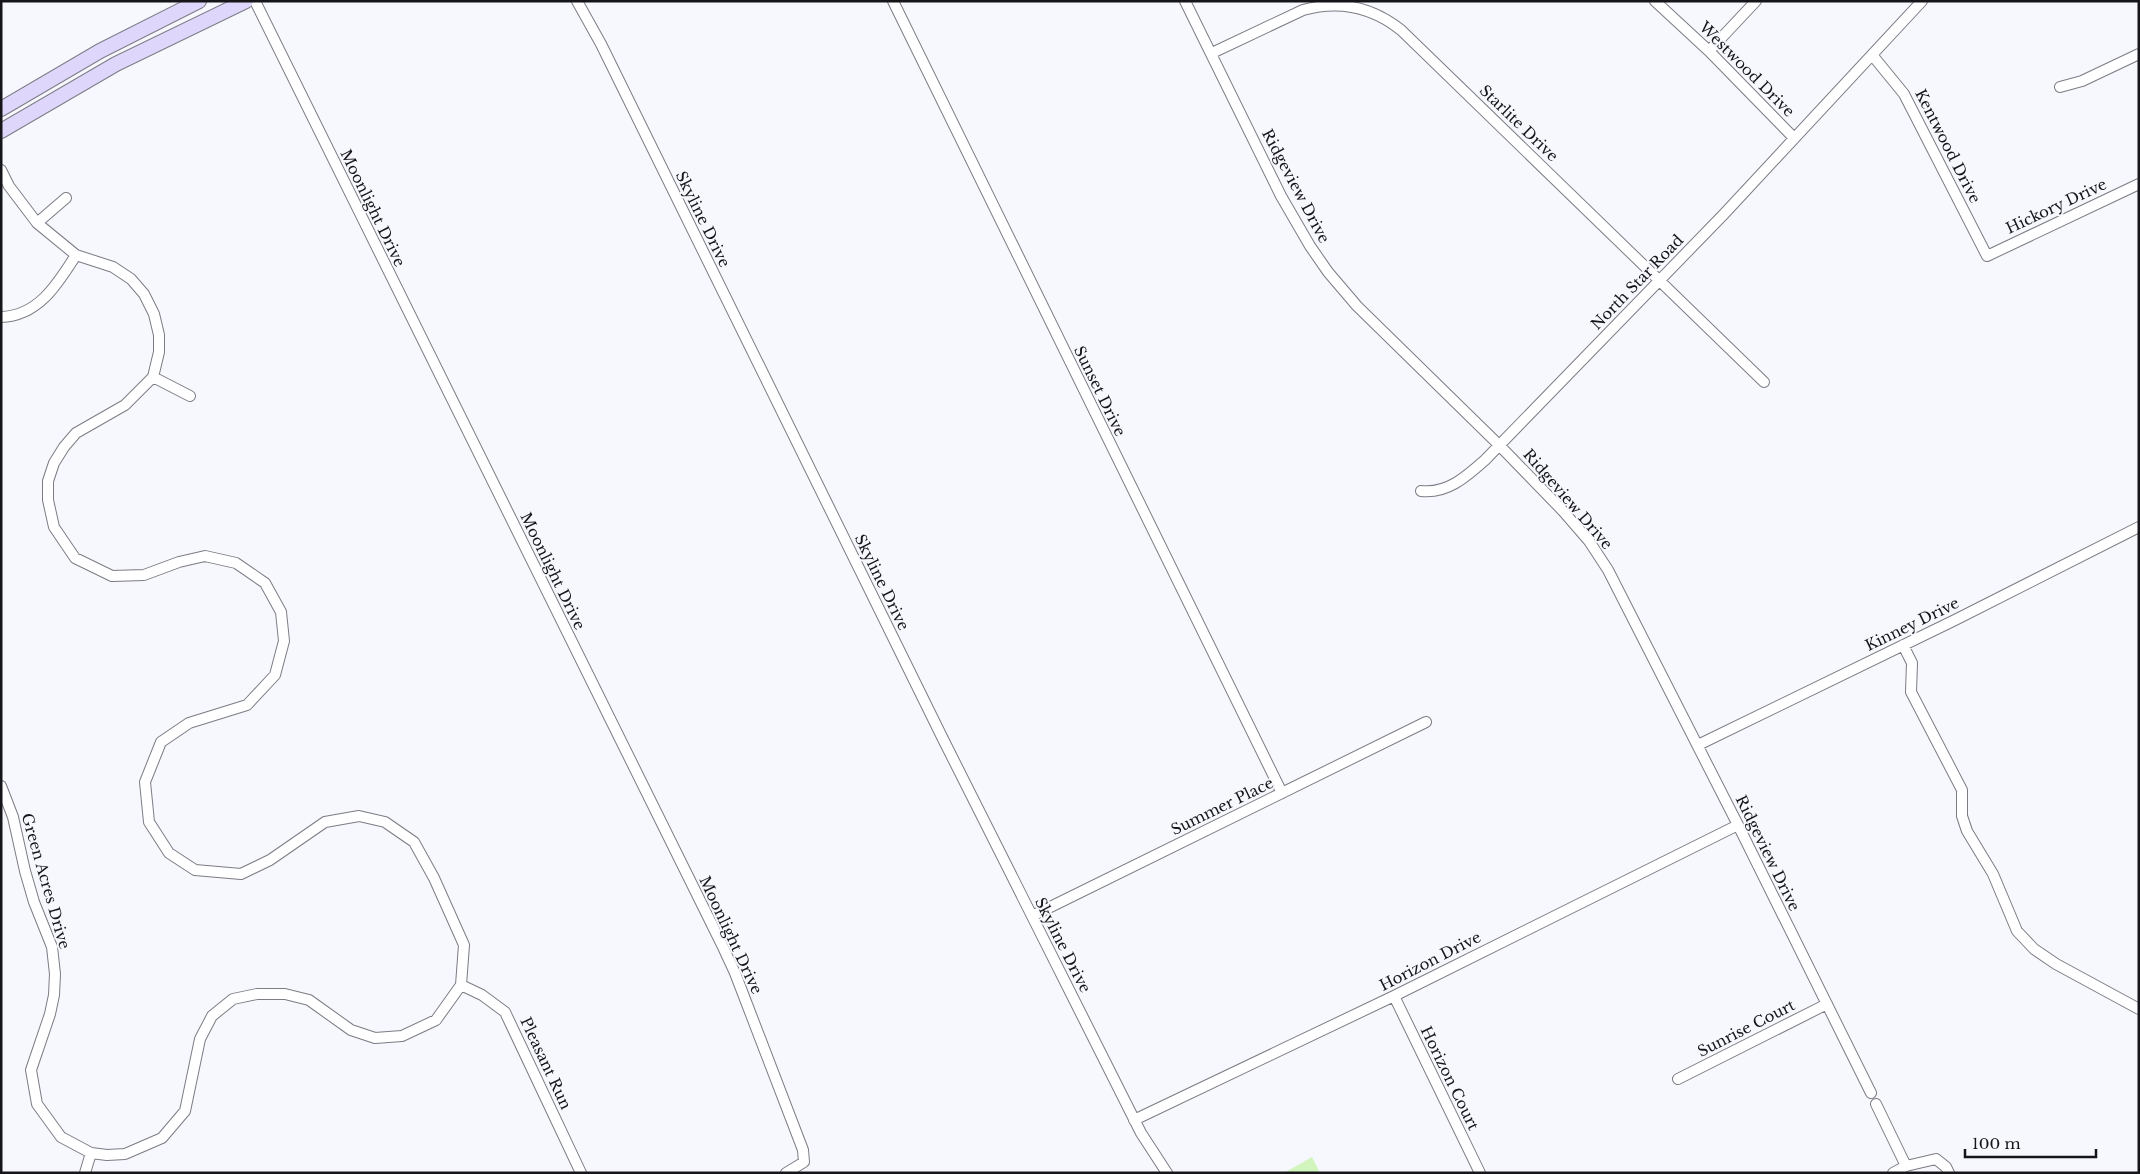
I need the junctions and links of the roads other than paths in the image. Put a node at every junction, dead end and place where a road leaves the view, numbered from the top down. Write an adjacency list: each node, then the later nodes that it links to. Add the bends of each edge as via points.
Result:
1 (199, 1): 15 (main road, via 100,50)
2 (246, 1): 16 (main road, via 116,64)
3 (255, 1): 51 (street, Moonlight Drive, via 735,973 803,1150 804,1162)
4 (577, 1): 38 (street, Skyline Drive)
5 (893, 1): 36 (street, Sunset Drive)
6 (1185, 1): 11 (street, Ridgeview Drive)
7 (1655, 1): 10 (street, Westwood Drive)
8 (1756, 1): 10 (street)
9 (1922, 1): 13 (street, North Star Road)
10 (1709, 51): 17 (street, Westwood Drive)
11 (1212, 53): 24 (street, Starlite Drive, via 1315,6 1354,6 1386,18); 29 (street, Ridgeview Drive, via 1281,196 1328,272 1357,306)
12 (2139, 54): 14 (street, via 2082,81)
13 (1873, 56): 17 (street, North Star Road); 23 (street, Kentwood Drive, via 1904,94)
14 (2060, 86)
15 (1, 108)
16 (1, 132)
17 (1794, 138): 24 (street, North Star Road)
18 (1, 170): 21 (street)
19 (2139, 184): 23 (street, Hickory Drive)
20 (66, 198): 21 (street)
21 (37, 223): 22 (street)
22 (76, 256): 25 (street, via 42,301 27,312); 26 (street, via 113,267 131,279 144,294 154,314 159,335)
23 (1987, 256)
24 (1660, 281): 27 (street, Starlite Drive); 29 (street, North Star Road)
25 (1, 317)
26 (153, 377): 28 (street); 39 (street, via 125,406 76,433 64,447 48,481 54,527 75,558 112,576 144,575 205,556 236,563 265,583 281,612 284,641 275,675 247,705 189,724 161,742 145,782 149,822 169,854 195,870 241,874 270,860 325,822 359,816 385,822 414,842 434,878 464,945)
27 (1764, 382)
28 (190, 396)
29 (1499, 445): 30 (street, North Star Road, via 1472,472 1448,488 1439,492); 34 (street, Ridgeview Drive, via 1599,555)
30 (1421, 491)
31 (2139, 526): 32 (street, Kinney Drive)
32 (1903, 645): 34 (street, Kinney Drive); 42 (street, via 1912,663 1911,692 1962,790 1962,816 1967,831 1993,874 2016,931 2056,964)
33 (1426, 722): 36 (street, Summer Place)
34 (1698, 745): 37 (street, Ridgeview Drive)
35 (1, 786): 47 (street, Green Acres Drive, via 13,817 34,902 52,947 54,995 31,1070 37,1104 62,1138)
36 (1282, 793): 38 (street, Summer Place)
37 (1738, 825): 40 (street, Horizon Drive); 41 (street, Ridgeview Drive)
38 (1032, 916): 46 (street, Skyline Drive)
39 (461, 985): 47 (street, via 436,1020 402,1036 375,1038 351,1030 309,1000 285,994 257,994 233,999 212,1016 200,1039 185,1111 162,1138 125,1154); 50 (street, Pleasant Run, via 505,1012)
40 (1394, 996): 46 (street, Horizon Drive); 53 (street, Horizon Court)
41 (1827, 1004): 43 (street, Sunrise Court); 44 (street, Ridgeview Drive)
42 (2139, 1009)
43 (1678, 1079)
44 (1871, 1093)
45 (1876, 1104): 48 (street)
46 (1134, 1120): 52 (street, Skyline Drive)
47 (91, 1153): 49 (street)
48 (1906, 1166): 54 (street); 55 (street, via 1936,1159)
49 (85, 1173)
50 (581, 1173)
51 (786, 1173)
52 (1167, 1173)
53 (1480, 1173)
54 (1893, 1173)
55 (1949, 1173)

